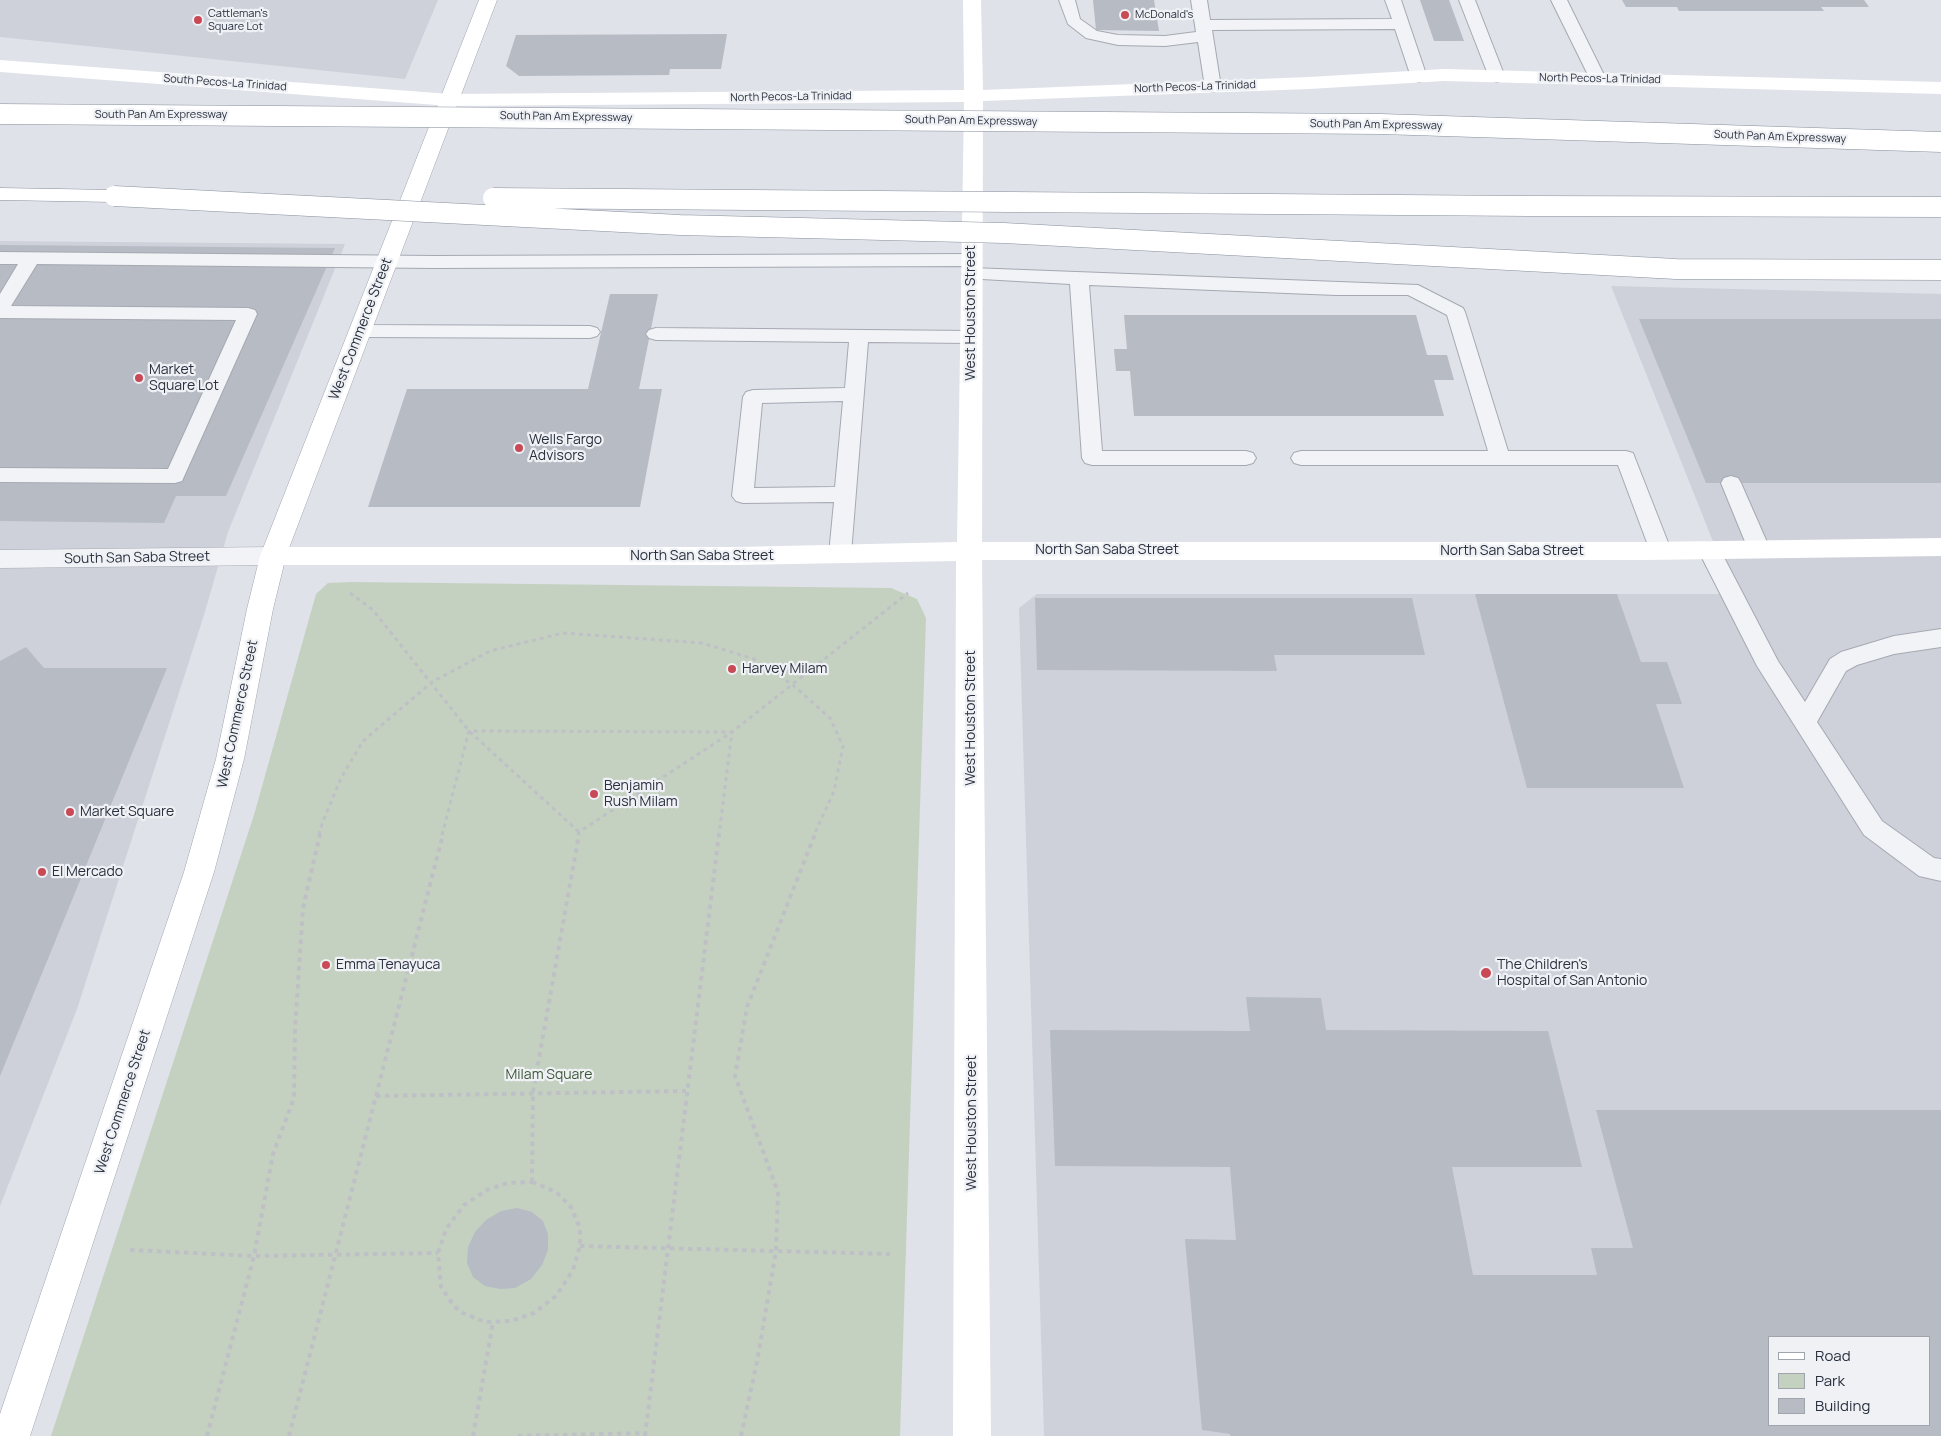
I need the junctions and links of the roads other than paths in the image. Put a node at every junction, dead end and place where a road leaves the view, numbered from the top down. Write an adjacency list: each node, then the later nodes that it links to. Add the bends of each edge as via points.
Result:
1 (488, 0): 17 (main road, West Commerce Street)
2 (972, 0): 16 (main road, West Houston Street)
3 (1067, 0): 9 (lane, via 1073,21 1092,35 1118,40 1165,41)
4 (1199, 0): 9 (lane)
5 (1393, 0): 8 (lane)
6 (1467, 0): 12 (lane)
7 (1559, 0): 13 (lane)
8 (1401, 24): 9 (lane); 11 (lane)
9 (1203, 31): 14 (lane)
10 (0, 66): 17 (main road, South Pecos-La Trinidad)
11 (1419, 77): 12 (main road, North Pecos-La Trinidad); 14 (main road, North Pecos-La Trinidad)
12 (1497, 77): 13 (main road, North Pecos-La Trinidad)
13 (1598, 79): 15 (main road, North Pecos-La Trinidad)
14 (1212, 87): 16 (main road, North Pecos-La Trinidad)
15 (1941, 88)
16 (974, 96): 17 (main road, North Pecos-La Trinidad); 26 (main road, West Houston Street)
17 (450, 100): 25 (main road, West Commerce Street)
18 (0, 114): 19 (main road, South Pan Am Expressway, bridge, via 1381,124)
19 (1941, 142)
20 (0, 194): 21 (main road)
21 (114, 196): 22 (main road, bridge); 27 (main road, bridge, via 680,225 1004,233 1676,269)
22 (1941, 207)
23 (0, 258): 24 (lane)
24 (31, 258): 25 (lane); 29 (lane)
25 (388, 261): 26 (lane); 30 (main road, West Commerce Street)
26 (971, 267): 28 (lane); 34 (main road, West Houston Street)
27 (1941, 270)
28 (1079, 279): 36 (lane, via 1092,458); 38 (lane, via 1411,289 1456,312)
29 (0, 310): 39 (lane, via 248,314 176,476)
30 (361, 330): 31 (lane); 48 (main road, West Commerce Street)
31 (590, 332)
32 (656, 334): 33 (lane)
33 (859, 336): 34 (lane); 35 (lane)
34 (971, 337): 46 (main road, West Houston Street)
35 (853, 394): 41 (lane); 41 (lane, via 752,397 743,496)
36 (1246, 458)
37 (1301, 458): 38 (lane)
38 (1500, 458): 43 (lane, via 1626,458)
39 (0, 475)
40 (1731, 483): 45 (lane)
41 (845, 494): 47 (lane)
42 (1941, 547): 45 (main road, North San Saba Street)
43 (1660, 550): 44 (main road, North San Saba Street); 46 (main road, North San Saba Street)
44 (1709, 550): 45 (main road, North San Saba Street); 51 (lane, via 1769,666)
45 (1759, 550)
46 (969, 551): 47 (main road, North San Saba Street); 54 (main road, West Houston Street)
47 (840, 554): 48 (main road, North San Saba Street)
48 (273, 556): 49 (street, South San Saba Street); 53 (main road, West Commerce Street, via 230,759 199,872)
49 (0, 559)
50 (1941, 638): 51 (lane, via 1894,645 1849,658 1838,666)
51 (1805, 722): 52 (lane, via 1873,828 1928,868)
52 (1941, 870)
53 (11, 1436)
54 (972, 1436)

